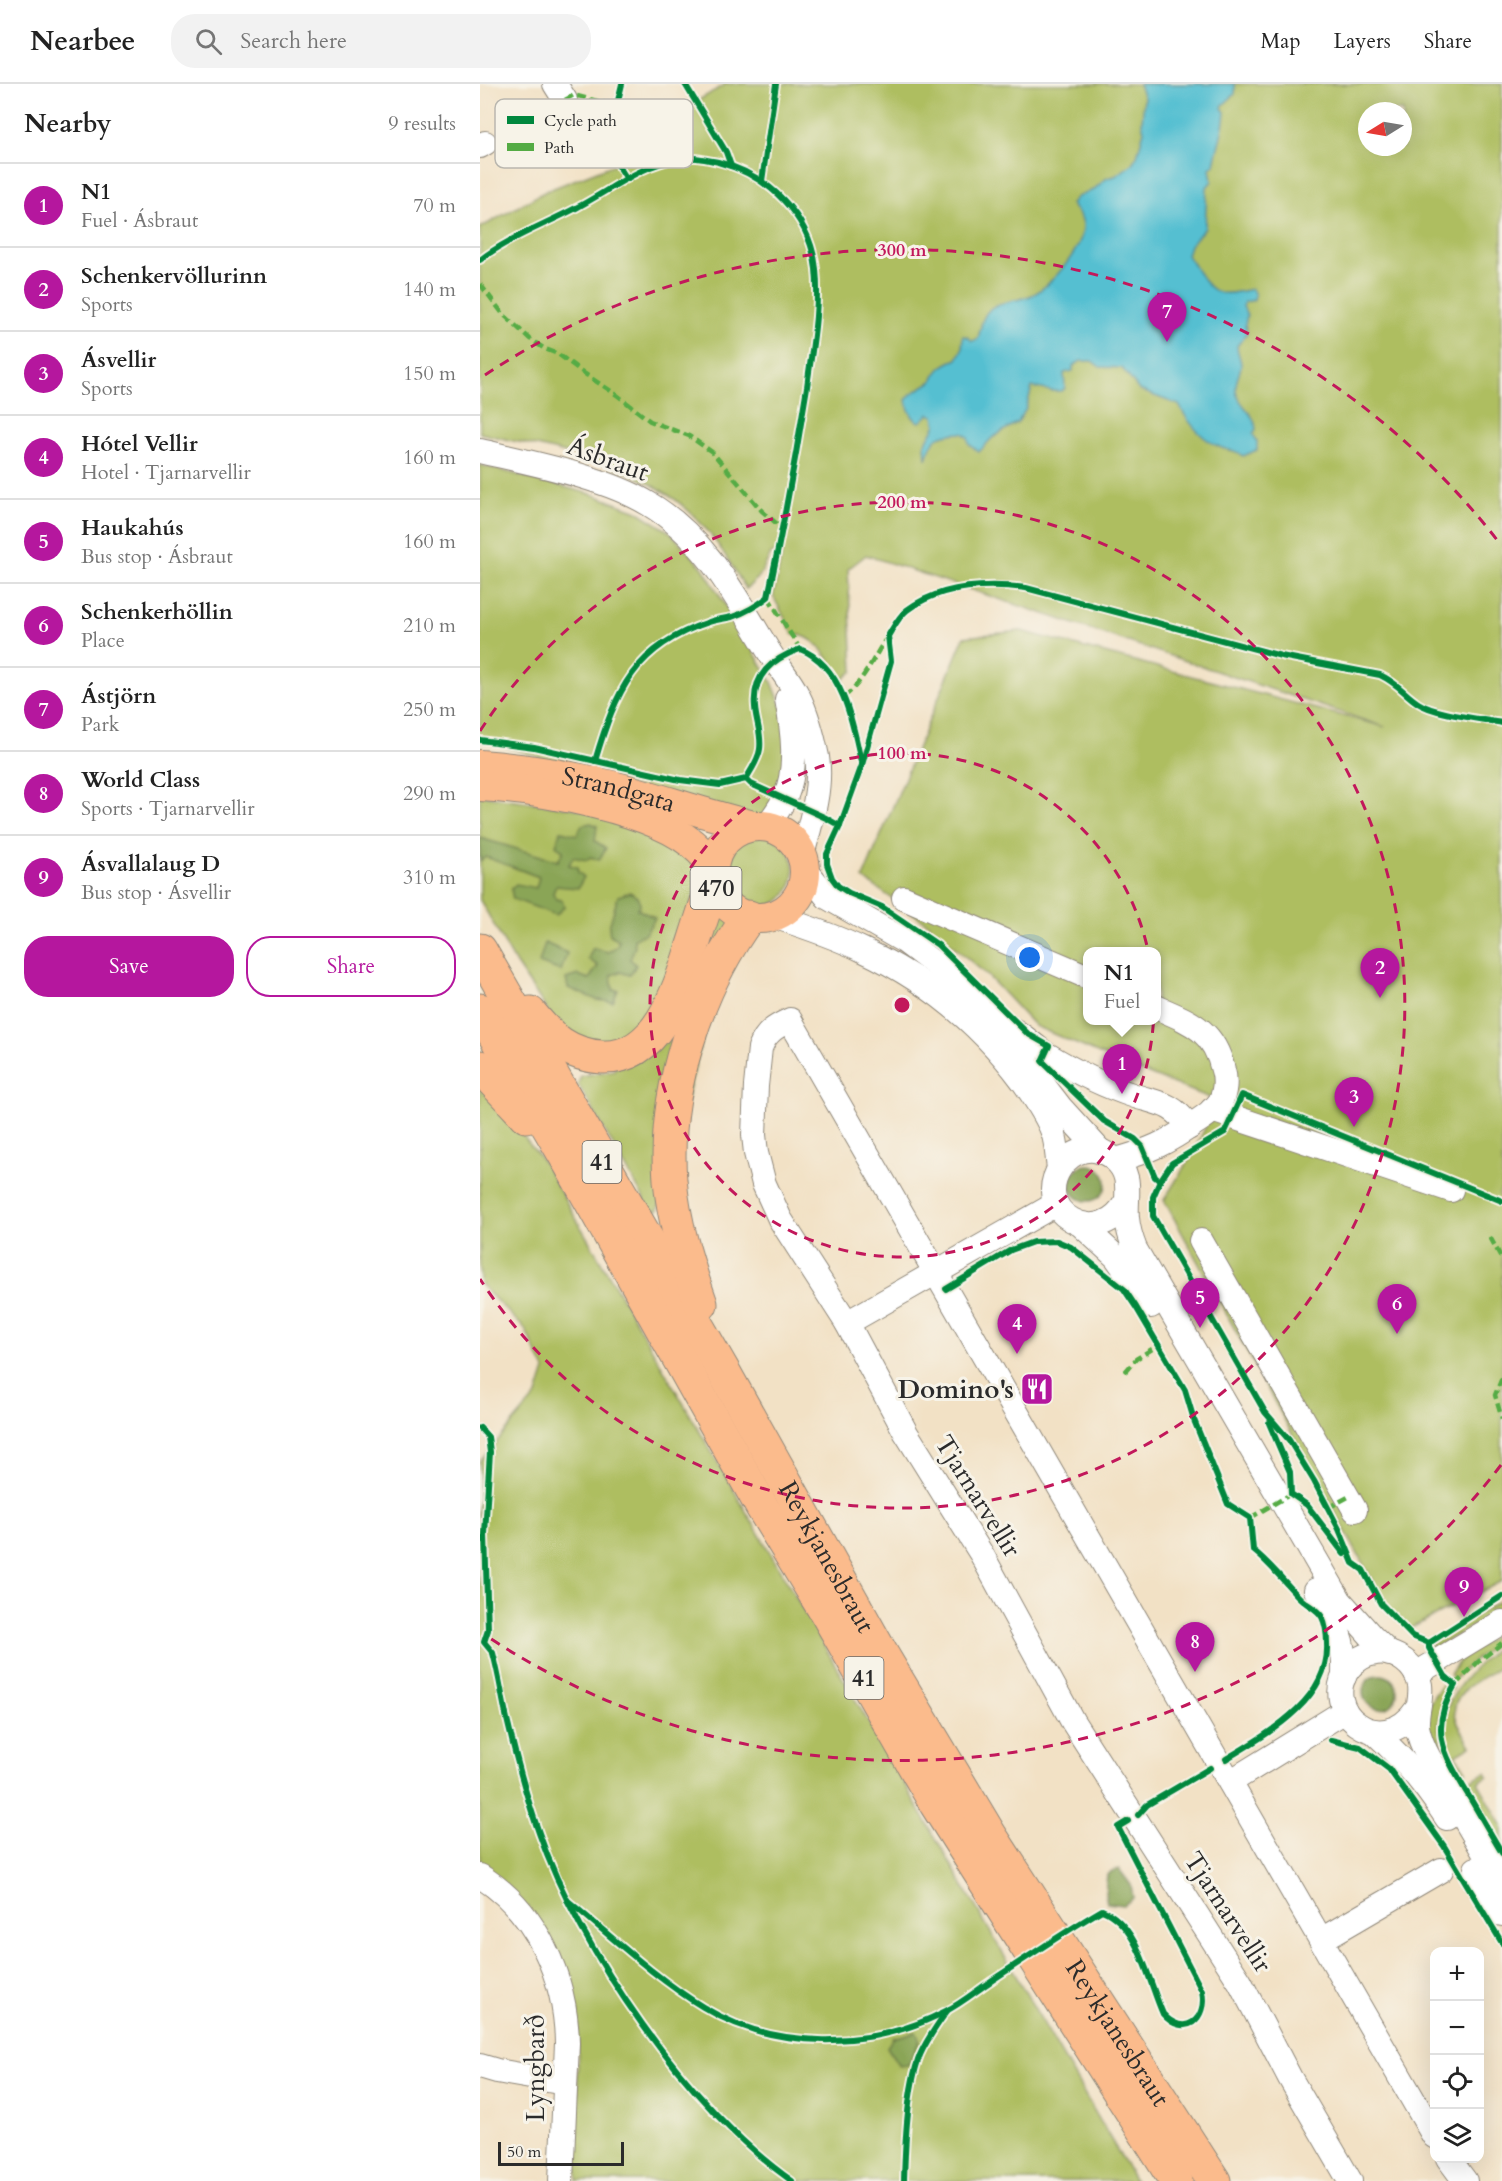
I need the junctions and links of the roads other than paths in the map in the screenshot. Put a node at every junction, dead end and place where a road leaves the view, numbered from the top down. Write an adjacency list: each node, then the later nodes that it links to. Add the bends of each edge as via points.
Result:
1 (480, 451): 2 (street, Ásbraut, via 587,479 649,503 703,549)
2 (778, 667): 5 (street, Ásbraut, via 793,728 791,780 784,799); 6 (street, Ásbraut, via 798,696 817,759)
3 (480, 765): 5 (main road, Strandgata, via 585,779 703,814)
4 (480, 786): 7 (main road, Strandgata / 470, via 552,793 626,812 691,843)
5 (760, 826): 6 (main road, via 788,836 797,845); 7 (main road, 470, via 736,832 722,845)
6 (804, 863): 9 (main road, 470, via 802,888 794,903 784,911); 14 (street, via 827,897 904,941 952,977)
7 (713, 875): 9 (main road, 470, via 719,895 728,906 739,914); 10 (highway, via 672,1006 647,1039 621,1054 607,1058 580,1054 555,1041)
8 (904, 898): 11 (street)
9 (761, 917): 20 (street, via 836,938 890,964 974,1025 1014,1069 1044,1113 1055,1139); 28 (highway, via 727,951 702,1005 678,1080 671,1132 670,1178 677,1222)
10 (482, 953): 28 (highway, Reykjanesbraut / 41)
11 (1083, 975)
12 (1161, 1009): 16 (street, via 1189,1021 1211,1038 1225,1077 1220,1101)
13 (480, 1010): 19 (highway, Reykjanesbraut / 41)
14 (994, 1021): 17 (street, via 1098,1082 1159,1101 1181,1115); 18 (street, via 1060,1107)
15 (480, 1067): 19 (highway)
16 (1212, 1110): 17 (street); 21 (street)
17 (1181, 1133): 18 (street, via 1153,1149); 22 (street)
18 (1109, 1156): 20 (street, via 1086,1150); 22 (street, via 1125,1173)
19 (570, 1164): 48 (highway, Reykjanesbraut / 41, via 762,1507 936,1804)
20 (1059, 1168): 23 (street, via 1053,1192)
21 (1450, 1190)
22 (1127, 1195): 24 (street, via 1121,1210 1107,1222); 31 (street, via 1127,1221 1135,1249 1340,1601)
23 (1056, 1203): 24 (street, via 1062,1213); 26 (street)
24 (1080, 1224): 33 (street, via 1116,1257 1158,1317 1335,1622 1344,1648)
25 (1201, 1241): 29 (street)
26 (936, 1273): 27 (street); 27 (street, Tjarnarvellir, via 790,1020 773,1028 760,1048 756,1153 764,1184 780,1219); 37 (street, Tjarnarvellir)
27 (846, 1323): 50 (street, Tjarnarvellir, via 917,1451 982,1555 1072,1722 1240,1982)
28 (725, 1374): 49 (highway, Reykjanesbraut / 41, via 884,1658 984,1825)
29 (1355, 1510)
30 (1502, 1622): 32 (street)
31 (1390, 1654): 32 (street, via 1401,1658); 33 (street, via 1362,1657)
32 (1416, 1674): 34 (street, via 1420,1685)
33 (1344, 1677): 35 (street, via 1341,1700)
34 (1417, 1709): 36 (street, via 1398,1728); 40 (street, via 1420,1739 1430,1760)
35 (1345, 1711): 36 (street, via 1352,1720); 37 (street)
36 (1373, 1731): 41 (street, via 1399,1754 1429,1791)
37 (1230, 1782): 42 (street, Tjarnarvellir)
38 (1441, 1870): 42 (street)
39 (480, 1876): 44 (street, Lyngbarð, via 501,1892 530,1924 552,1964 567,2023)
40 (1502, 1883)
41 (1502, 1914)
42 (1321, 1940): 45 (street, Tjarnarvellir)
43 (480, 2066): 44 (street)
44 (565, 2083): 47 (street, Lyngbarð)
45 (1430, 2129)
46 (1452, 2163): 51 (street)
47 (561, 2181)
48 (1176, 2181)
49 (1214, 2181)
50 (1350, 2181)
51 (1465, 2181)

